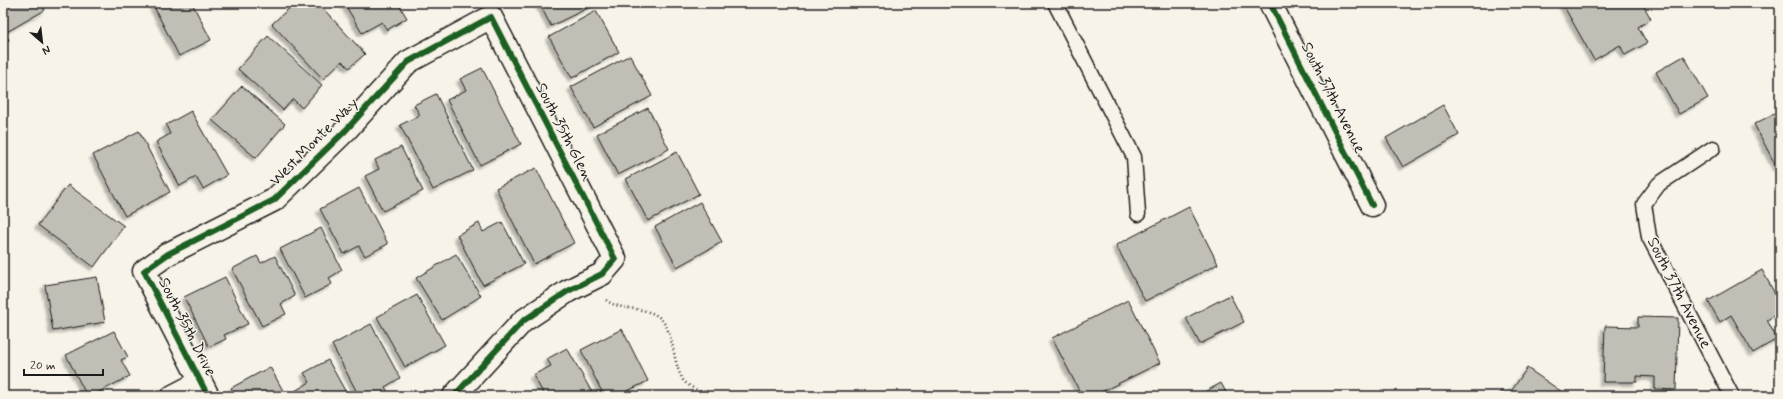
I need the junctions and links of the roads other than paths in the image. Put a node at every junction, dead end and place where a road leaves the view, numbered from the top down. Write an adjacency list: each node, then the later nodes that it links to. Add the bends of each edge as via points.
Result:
1 (1055, 3): 6 (lane, via 1134,157)
2 (1270, 3): 5 (street, South 37th Avenue)
3 (491, 17): 7 (street, West Monte Way, via 408,62 346,130 274,200 168,254); 10 (street, South 35th Glen, via 615,259 602,274 568,291 523,321)
4 (1713, 148): 11 (lane, South 37th Avenue, via 1659,184 1644,204 1649,237)
5 (1372, 205)
6 (1138, 214)
7 (144, 271): 8 (street, South 35th Drive)
8 (204, 389): 9 (street)
9 (173, 396)
10 (454, 396)
11 (1732, 396)

